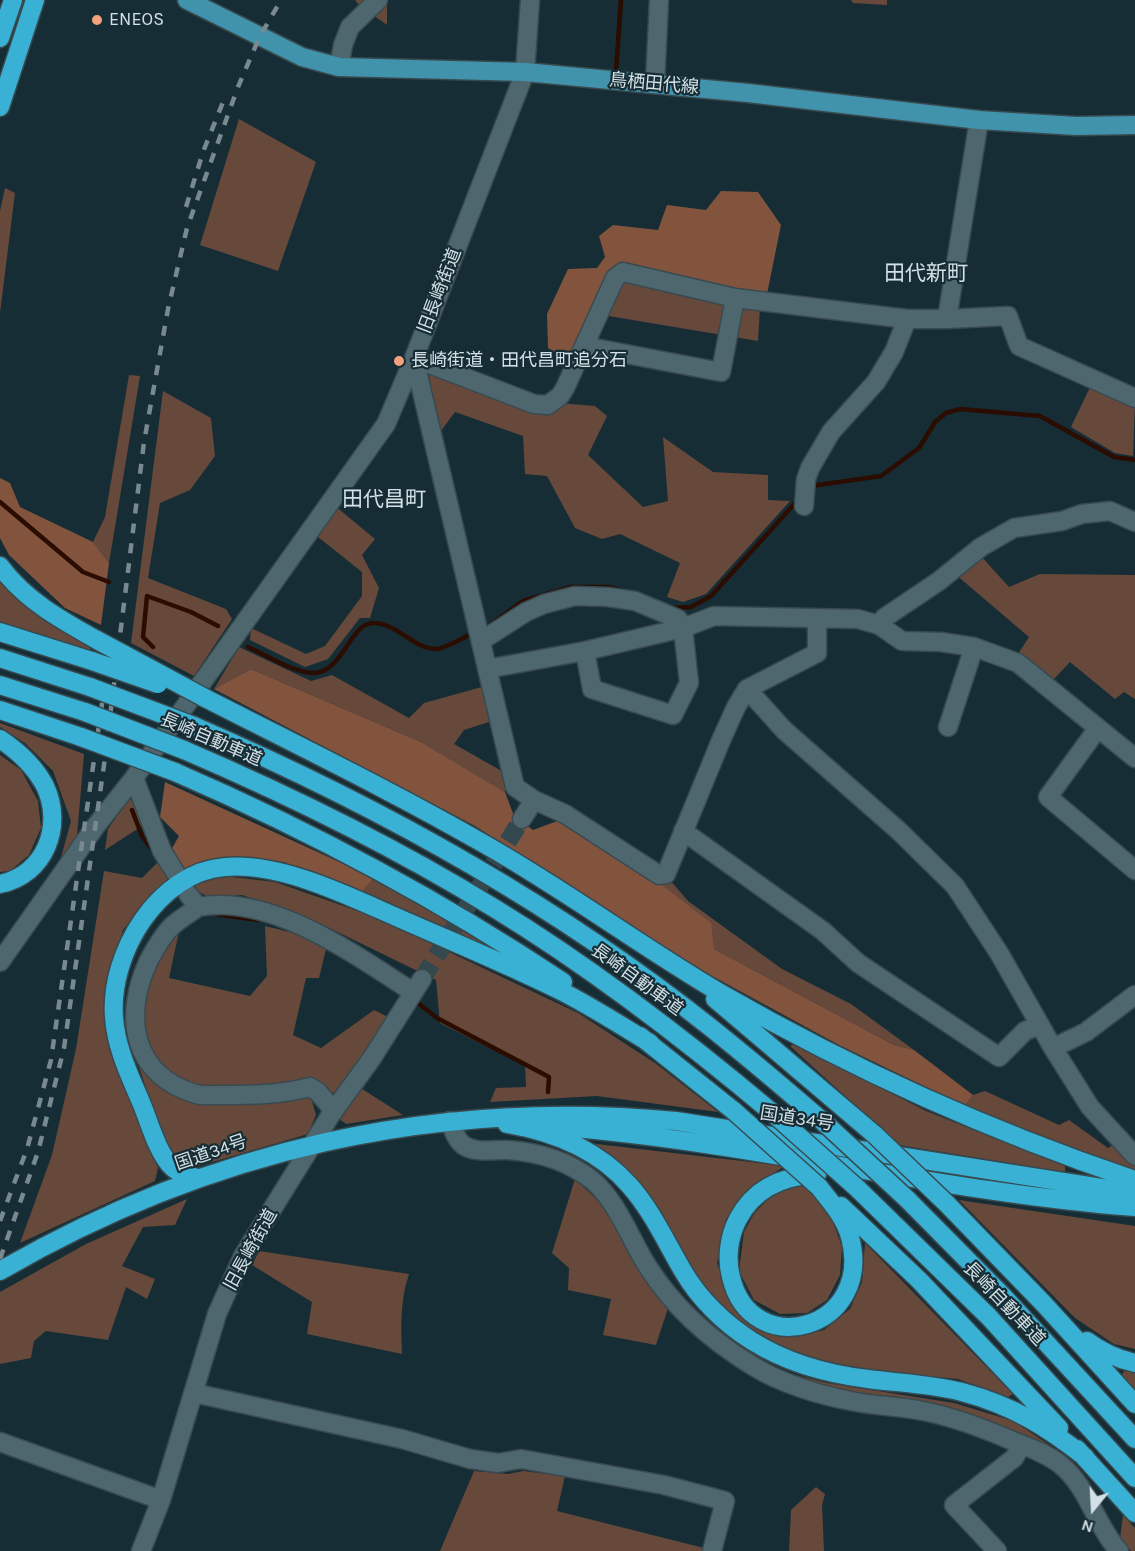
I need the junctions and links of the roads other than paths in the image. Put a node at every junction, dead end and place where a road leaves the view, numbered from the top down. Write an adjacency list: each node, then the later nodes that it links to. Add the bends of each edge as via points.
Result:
1 (13, 0): 7 (highway)
2 (35, 0): 11 (highway)
3 (187, 0): 8 (main road, 鳥栖田代線, via 302,57)
4 (378, 0): 8 (street, via 350,27)
5 (530, 0): 9 (street, 旧長崎街道)
6 (659, 0): 10 (street)
7 (0, 38)
8 (339, 67): 9 (main road, 鳥栖田代線)
9 (525, 72): 10 (main road, 鳥栖田代線); 18 (street, 旧長崎街道)
10 (655, 83): 12 (main road, 鳥栖田代線)
11 (0, 107)
12 (979, 120): 13 (main road, 鳥栖田代線); 16 (street)
13 (1135, 125)
14 (735, 298): 15 (street); 17 (street, via 623,272 615,278); 17 (street, via 721,372)
15 (907, 319): 16 (street); 20 (street, via 876,382 831,432 810,468)
16 (947, 319): 19 (street, via 1008,316 1019,346)
17 (584, 346): 18 (street, via 565,388 548,405 534,404)
18 (414, 358): 27 (street, 旧長崎街道); 40 (street, via 386,424)
19 (1135, 398)
20 (804, 506)
21 (1135, 522): 24 (street, via 1110,511 1014,528 981,547)
22 (0, 566): 34 (highway, bridge, via 32,599 59,618)
23 (817, 619): 24 (street); 25 (street, via 714,616); 33 (street, via 817,653)
24 (879, 625): 28 (street, via 902,641)
25 (683, 628): 27 (street, via 678,619 635,601 574,596 526,612); 29 (street); 29 (street, via 689,683 672,715 592,689)
26 (0, 633): 34 (highway, bridge)
27 (481, 641): 31 (street)
28 (974, 647): 36 (street); 37 (street, via 1018,663)
29 (585, 651): 31 (street)
30 (0, 658): 71 (highway, 長崎自動車道, bridge, via 194,726 326,786 442,848 598,945 700,1019 828,1126 1003,1296)
31 (487, 669): 41 (street, via 515,787)
32 (0, 685): 75 (highway, 長崎自動車道, bridge, via 184,750 313,808 434,872 629,999 699,1051 858,1189 988,1317)
33 (747, 689): 43 (street); 50 (street, via 784,730 955,886)
34 (204, 700): 47 (highway, via 393,793 488,846)
35 (0, 710): 51 (highway, bridge, via 175,772 292,825 482,930)
36 (948, 728)
37 (1098, 728): 39 (street); 44 (street, via 1048,797)
38 (0, 739): 46 (highway, via 37,772 53,816 50,841 37,864 15,880)
39 (1135, 758)
40 (134, 778): 45 (street, via 162,851); 48 (street)
41 (534, 800): 42 (street); 43 (street, via 565,814 659,875 666,874)
42 (522, 819)
43 (683, 831): 50 (street, via 822,931 858,963 999,1057 1025,1031)
44 (1135, 870)
45 (175, 872)
46 (0, 885)
47 (651, 951): 59 (highway, via 857,1067 1005,1134); 67 (highway, bridge, via 713,998 875,1135)
48 (0, 962)
49 (1135, 995): 52 (street, via 1086,1032)
50 (1040, 1025): 52 (street)
51 (650, 1043): 58 (highway, via 560,990 333,891 258,868 223,867 206,871 174,886 142,920 123,961 113,1014 120,1052 163,1154 174,1169); 61 (highway, bridge)
52 (1053, 1048): 57 (street, via 1090,1107)
53 (334, 1111): 53 (street, 旧長崎街道, via 417,986 334,941 277,916 193,900 153,952 136,994 137,1040 148,1062 159,1075 198,1095 274,1094 310,1087); 56 (street, 旧長崎街道)
54 (450, 1121): 55 (highway, 国道34号); 56 (highway, 国道34号); 62 (highway, 国道34号, via 562,1115 676,1121); 73 (street, via 455,1136 464,1145 477,1150 537,1153 592,1180 611,1202 648,1268 668,1294 724,1347 755,1367 802,1388 851,1401 946,1416)
55 (507, 1124): 60 (highway, 国道34号, via 674,1140); 74 (highway, via 562,1138 616,1172 642,1202 698,1292 729,1324 770,1352 820,1371 935,1387 988,1400 1035,1420)
56 (314, 1144): 58 (highway, 国道34号); 69 (street, 旧長崎街道, via 243,1256 217,1314)
57 (1135, 1156)
58 (198, 1178): 66 (highway, 国道34号, via 99,1221)
59 (1135, 1180)
60 (947, 1183): 61 (highway, via 797,1175 753,1197 737,1221 729,1268 737,1295 757,1316 770,1323 799,1327 818,1321 836,1308 849,1285 853,1255 850,1236 841,1216); 63 (highway, 国道34号)
61 (819, 1187): 74 (highway, via 919,1280)
62 (1135, 1193)
63 (1037, 1198): 64 (highway, 国道34号); 65 (highway)
64 (1135, 1207)
65 (1135, 1217)
66 (0, 1271)
67 (1043, 1303): 68 (highway, via 1098,1349); 70 (highway)
68 (1135, 1363)
69 (194, 1392): 76 (street, 旧長崎街道); 79 (street, via 402,1438 470,1459 498,1463 521,1459 664,1485 725,1501)
70 (1135, 1404)
71 (1135, 1439)
72 (0, 1442): 76 (street)
73 (1022, 1445): 80 (street, via 1014,1458 954,1505); 81 (street, via 1059,1463 1073,1475)
74 (1085, 1457): 77 (highway)
75 (1135, 1478)
76 (161, 1500): 78 (street, 旧長崎街道)
77 (1135, 1513)
78 (141, 1551)
79 (712, 1551)
80 (997, 1551)
81 (1119, 1551)

